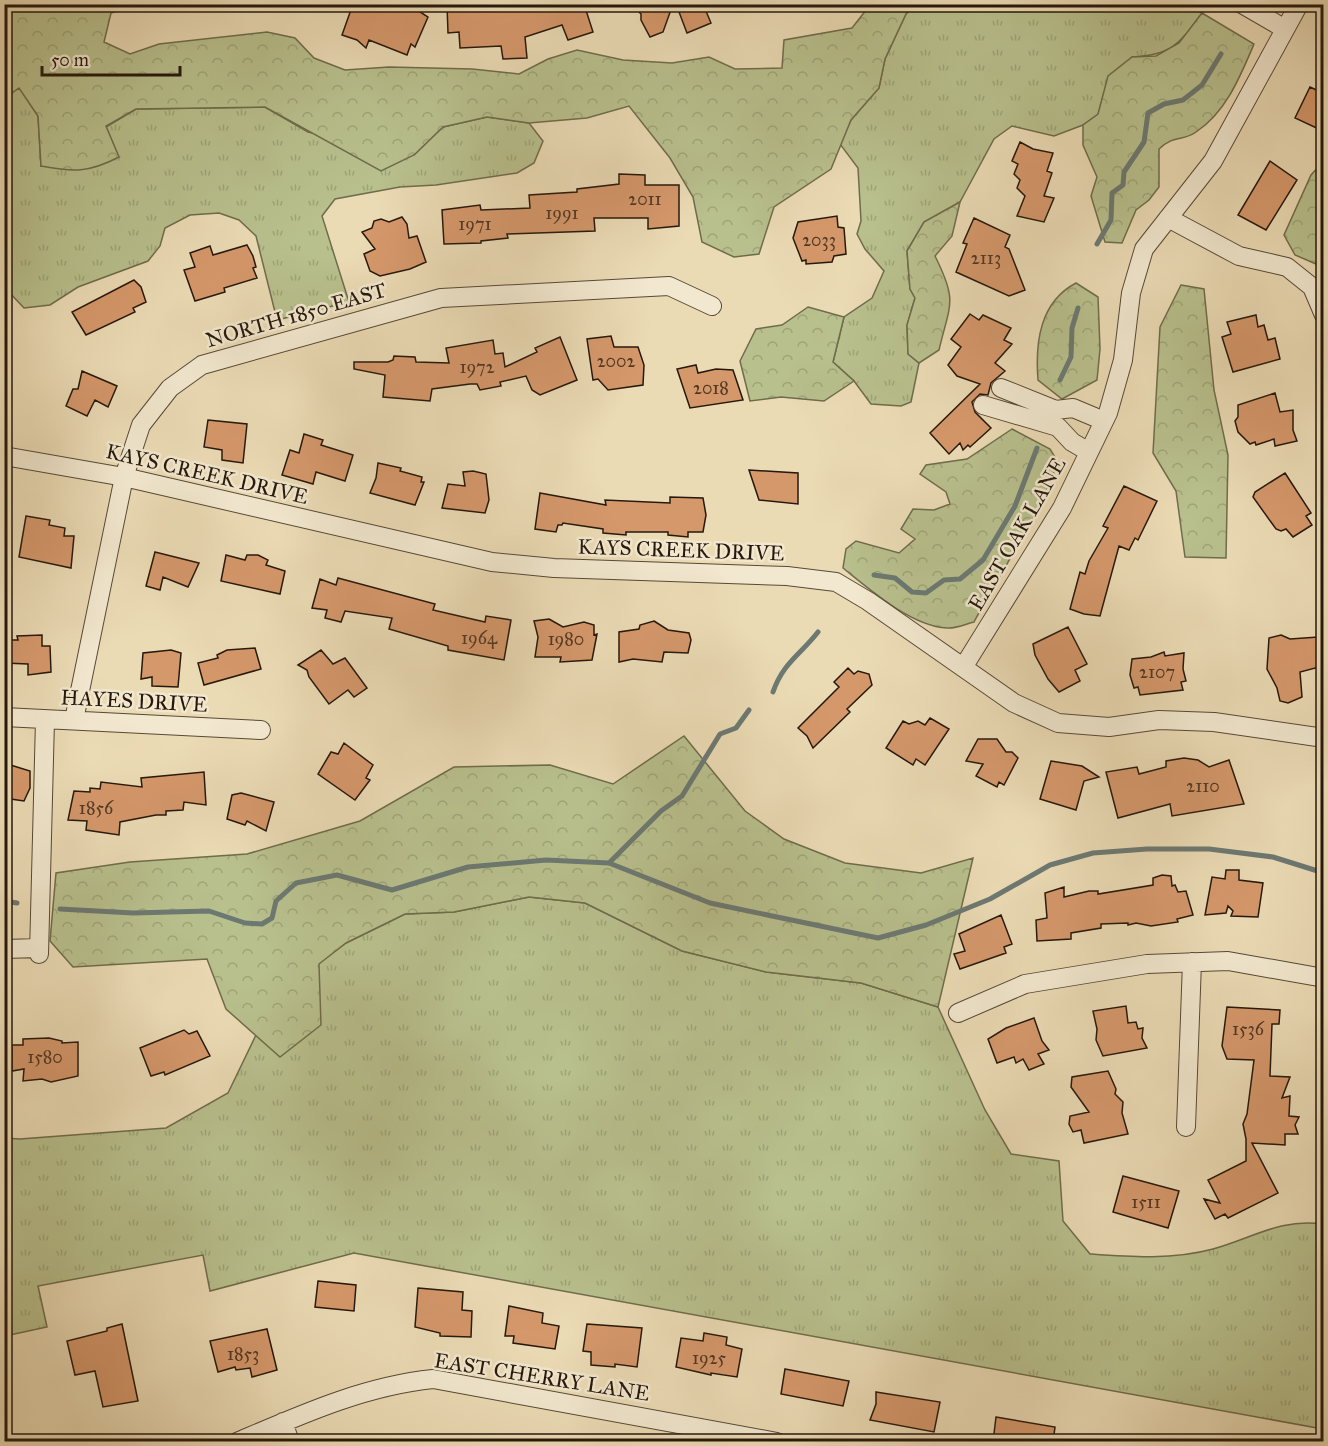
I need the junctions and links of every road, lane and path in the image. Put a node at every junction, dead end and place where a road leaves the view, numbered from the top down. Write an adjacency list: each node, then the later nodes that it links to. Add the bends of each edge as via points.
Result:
1 (1242, 4): 3 (street)
2 (1299, 4): 3 (street, EAST OAK LANE)
3 (1285, 29): 4 (street, EAST OAK LANE, via 1213,161)
4 (1168, 218): 6 (street, via 1239,256 1287,267 1312,287); 9 (street, EAST OAK LANE, via 1144,249 1131,293 1123,360)
5 (712, 306): 12 (street, NORTH 1850 EAST, via 669,286 441,298 202,365 170,388 141,425)
6 (1323, 315)
7 (1001, 388): 9 (street, via 1056,410 1073,408)
8 (983, 405): 10 (street, via 1058,426 1065,437)
9 (1104, 421): 10 (street, EAST OAK LANE)
10 (1089, 452): 13 (street, EAST OAK LANE, via 1062,508)
11 (4, 456): 12 (street, KAYS CREEK DRIVE)
12 (124, 477): 13 (street, KAYS CREEK DRIVE, via 492,562 554,568 787,576 836,582); 16 (street, NORTH 1850 EAST)
13 (964, 666): 18 (street, KAYS CREEK DRIVE, via 1014,703 1058,723 1109,727 1159,720 1214,722)
14 (4, 717): 15 (street, HAYES DRIVE)
15 (45, 720): 16 (street, HAYES DRIVE); 19 (street, via 39,951)
16 (74, 720): 17 (street, HAYES DRIVE)
17 (261, 730)
18 (1323, 738)
19 (4, 949)
20 (1192, 962): 21 (street, via 1228,961); 22 (street, via 1147,964 1025,984); 23 (street)
21 (1323, 978)
22 (958, 1013)
23 (1186, 1127)
24 (283, 1422): 25 (street, EAST CHERRY LANE); 26 (street); 27 (street, EAST CHERRY LANE, via 359,1393 433,1378)
25 (237, 1442)
26 (290, 1442)
27 (777, 1442)

